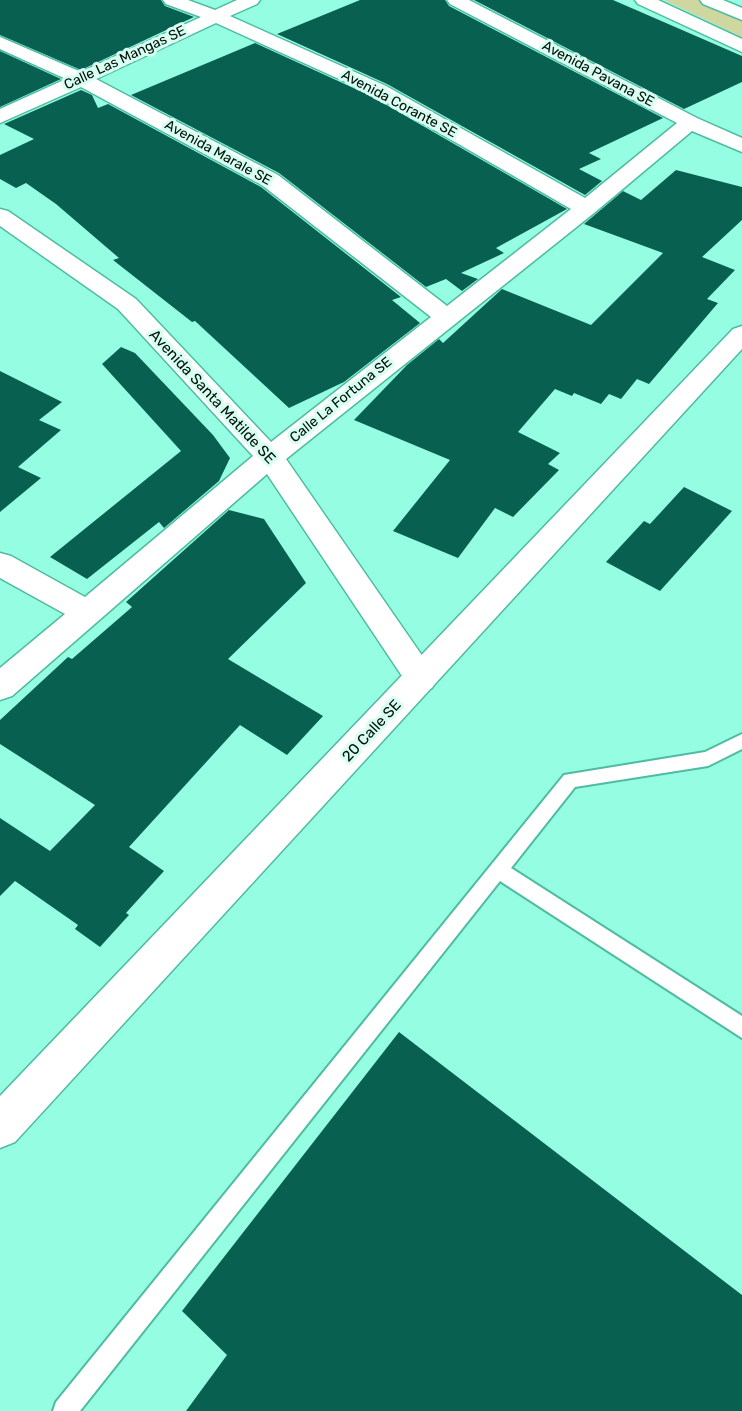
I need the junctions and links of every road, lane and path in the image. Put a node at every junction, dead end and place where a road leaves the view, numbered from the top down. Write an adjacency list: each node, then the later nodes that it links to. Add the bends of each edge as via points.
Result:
1 (172, 0): 7 (street, Avenida Corante SE)
2 (251, 0): 7 (street, Calle Las Mangas SE)
3 (456, 0): 12 (street, Avenida Pavana SE)
4 (644, 0): 9 (street)
5 (709, 0): 6 (street)
6 (742, 15)
7 (214, 16): 10 (street, Calle Las Mangas SE); 14 (street, Avenida Corante SE, via 379,90)
8 (0, 42): 10 (street, Avenida Marale SE)
9 (742, 46)
10 (81, 79): 11 (street, Calle Las Mangas SE); 16 (street, Avenida Marale SE, via 270,180)
11 (0, 117)
12 (690, 122): 13 (street, Avenida Pavana SE); 14 (street, Calle La Fortuna SE)
13 (742, 146)
14 (586, 208): 16 (street, Calle La Fortuna SE)
15 (0, 216): 18 (street, Avenida Santa Matilde SE, via 127,304)
16 (446, 317): 18 (street, Calle La Fortuna SE)
17 (742, 334): 21 (street, 20 Calle SE)
18 (270, 457): 20 (street, Calle La Fortuna SE); 21 (street, Avenida Santa Matilde SE)
19 (0, 564): 20 (street)
20 (89, 613): 22 (street, Calle La Fortuna SE)
21 (421, 679): 26 (street, 20 Calle SE)
22 (0, 687)
23 (742, 741): 24 (lane, via 708,759 570,780)
24 (497, 869): 25 (lane); 27 (lane)
25 (742, 1028)
26 (0, 1127)
27 (65, 1411)

